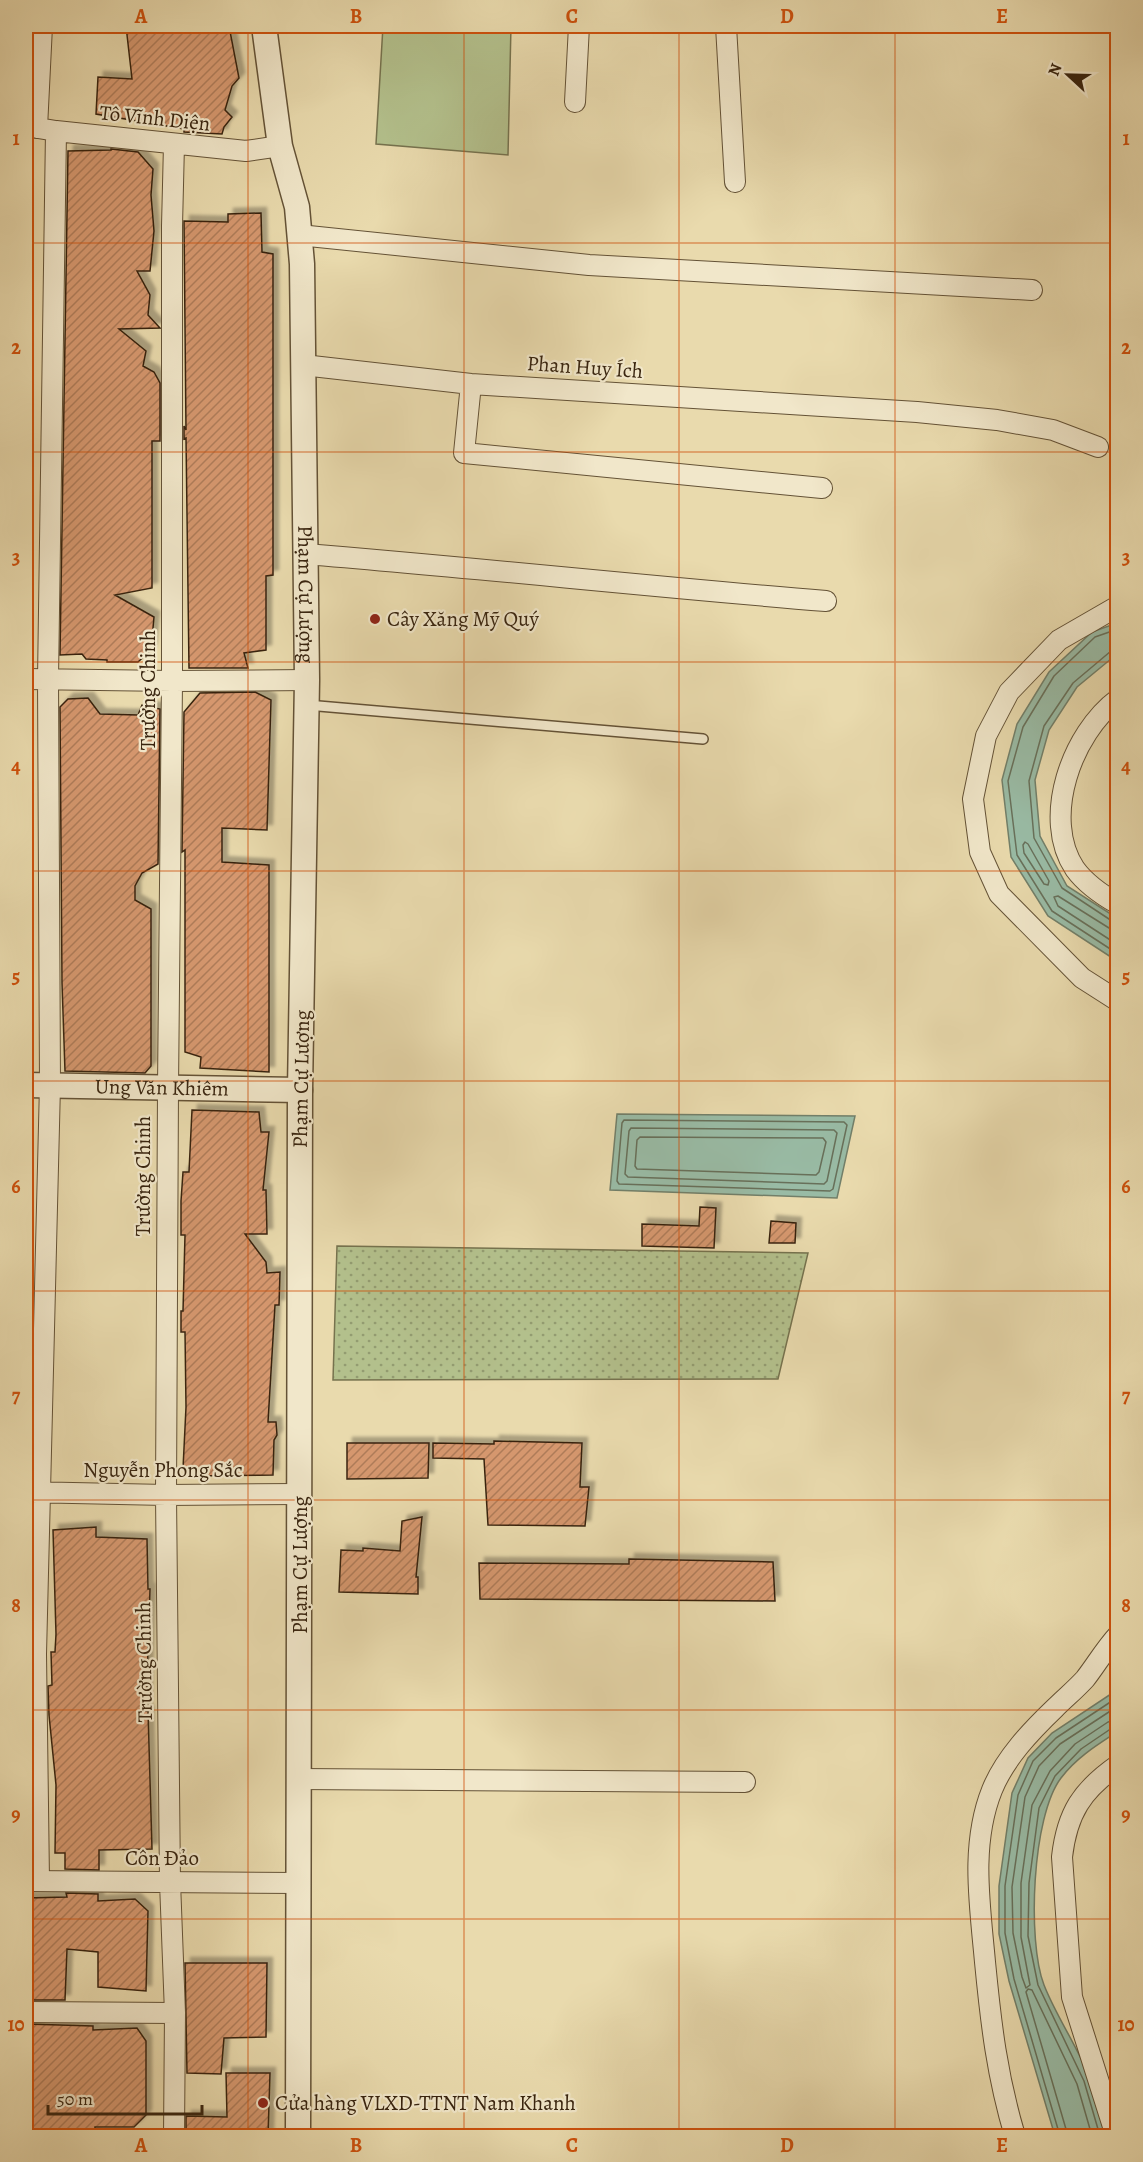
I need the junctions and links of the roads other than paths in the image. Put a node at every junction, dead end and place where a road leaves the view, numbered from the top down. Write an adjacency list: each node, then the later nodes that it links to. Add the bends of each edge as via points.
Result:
1 (42, 26): 6 (street)
2 (264, 26): 8 (street, Phạm Cự Lượng)
3 (579, 26): 5 (street)
4 (726, 26): 9 (street)
5 (574, 102)
6 (40, 128): 7 (street, Tô Vĩnh Diện); 20 (street)
7 (174, 144): 8 (street, Tô Vĩnh Diện, via 246,151); 22 (street, Trường Chinh)
8 (280, 146): 10 (street, Phạm Cự Lượng, via 297,207)
9 (735, 182)
10 (299, 236): 11 (street, via 589,265); 12 (street, Phạm Cự Lượng)
11 (1032, 290)
12 (303, 365): 13 (street, Phan Huy Ích); 16 (street, Phạm Cự Lượng)
13 (471, 384): 14 (street, Phan Huy Ích, via 997,420 1053,430); 15 (street, via 464,453)
14 (1098, 447)
15 (822, 488)
16 (305, 554): 17 (street); 21 (street, Phạm Cự Lượng)
17 (826, 601)
18 (1118, 606): 27 (street, via 1059,640 1010,692 987,736 973,799 980,852 999,894 1082,978)
19 (26, 679): 20 (street)
20 (48, 679): 22 (street); 29 (street)
21 (307, 680): 22 (street); 24 (street, Phạm Cự Lượng)
22 (172, 681): 30 (street, Trường Chinh)
23 (1118, 699): 26 (street, via 1084,736 1060,804 1066,850 1075,869 1101,895)
24 (306, 705): 25 (lane); 31 (street, Phạm Cự Lượng)
25 (703, 740)
26 (1118, 904)
27 (1118, 1001)
28 (26, 1085): 29 (street, Ung Văn Khiêm)
29 (50, 1085): 30 (street, Ung Văn Khiêm); 32 (street)
30 (168, 1088): 31 (street, Ung Văn Khiêm); 34 (street, Trường Chinh)
31 (300, 1090): 33 (street, Phạm Cự Lượng)
32 (33, 1492): 34 (street, Nguyễn Phong Sắc); 39 (street, via 36,1654)
33 (300, 1494): 34 (street, Nguyễn Phong Sắc); 37 (street, Phạm Cự Lượng)
34 (166, 1495): 40 (street, Trường Chinh)
35 (1118, 1635): 46 (street, via 1084,1680 1008,1760 992,1791 980,1838 978,1883 994,2048 1002,2096)
36 (1118, 1765): 47 (street, via 1103,1775 1072,1813 1062,1857 1072,1997)
37 (299, 1779): 38 (street); 41 (street, Phạm Cự Lượng)
38 (745, 1782)
39 (32, 1881): 40 (street, Côn Đảo)
40 (170, 1881): 41 (street, Côn Đảo); 43 (street, Trường Chinh)
41 (299, 1883): 45 (street, Phạm Cự Lượng)
42 (26, 2012): 43 (street)
43 (175, 2013): 44 (street, Trường Chinh)
44 (174, 2136)
45 (298, 2136)
46 (1015, 2136)
47 (1116, 2136)

